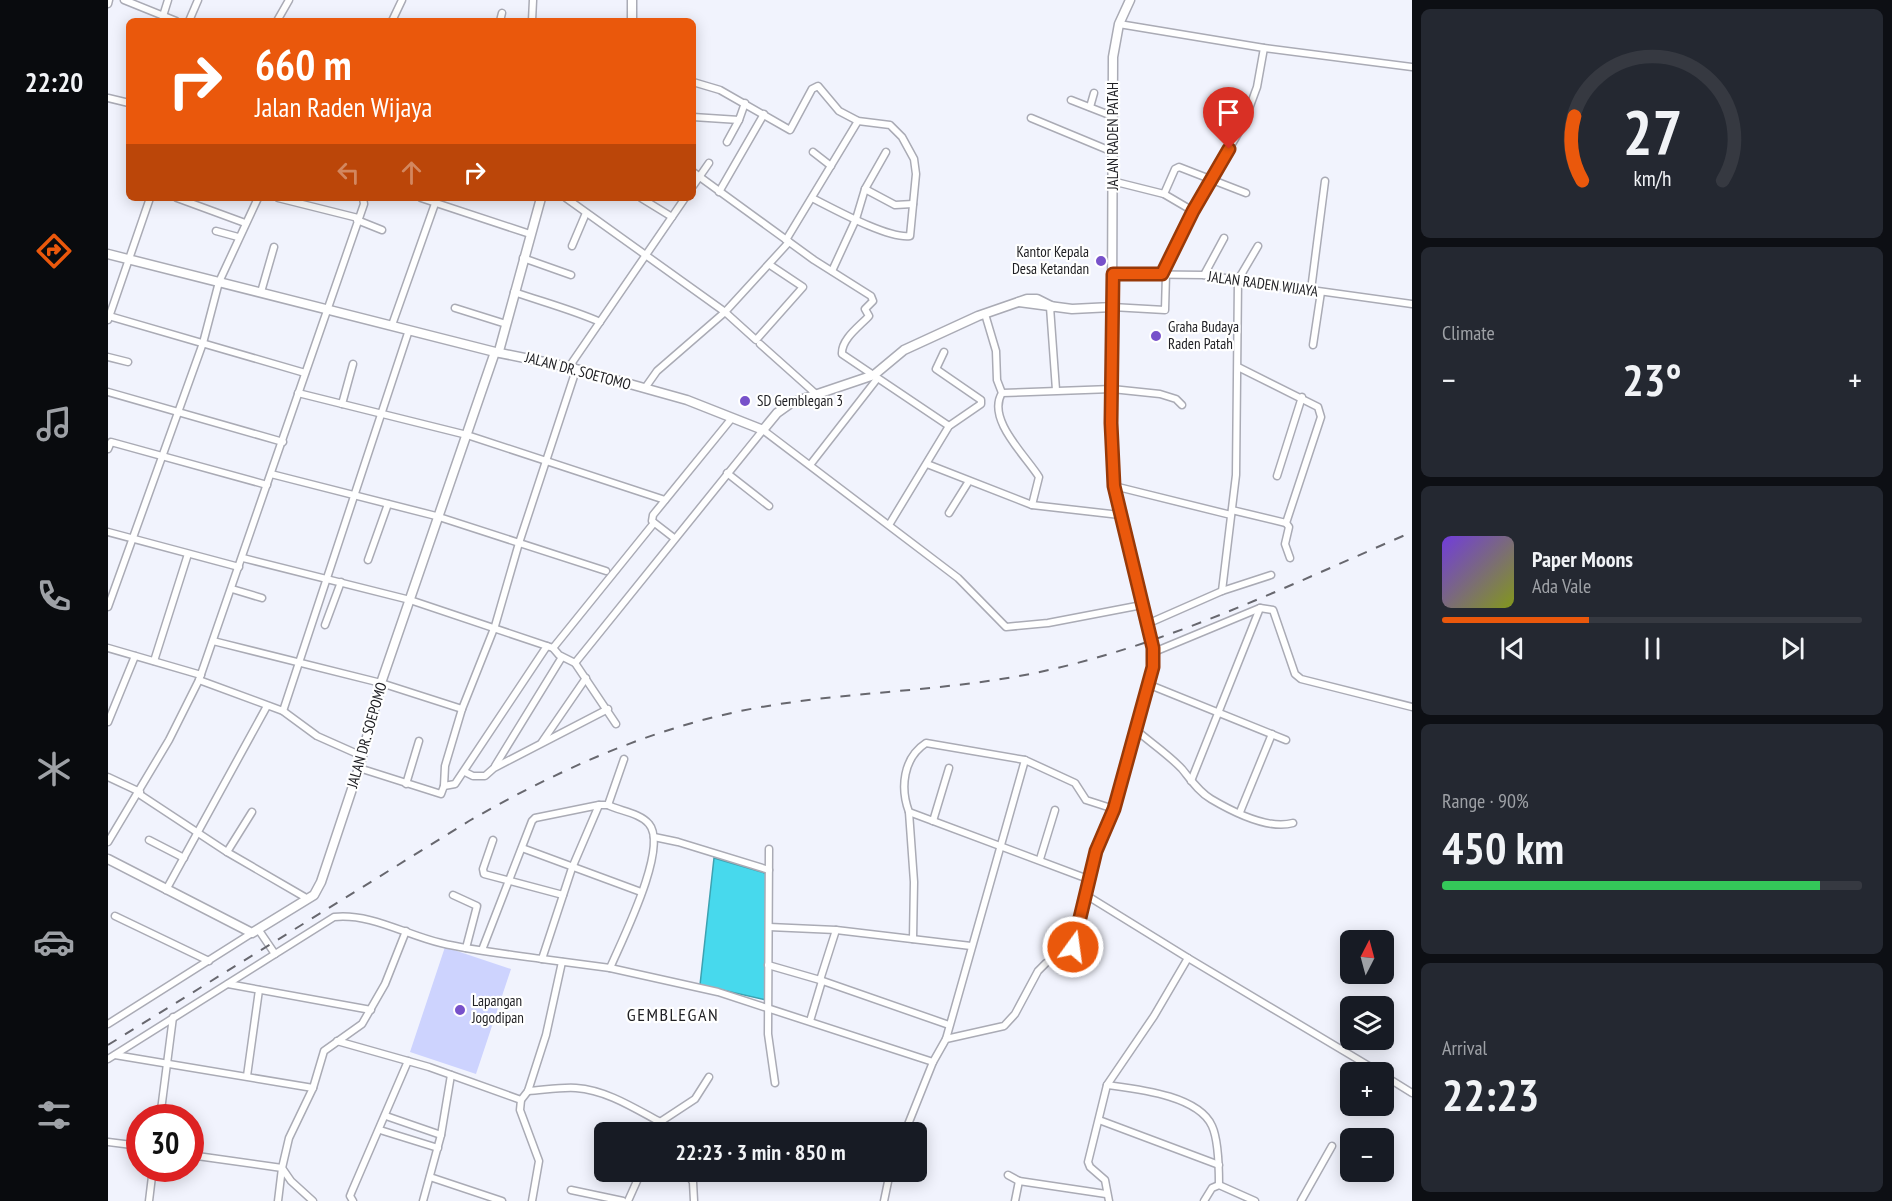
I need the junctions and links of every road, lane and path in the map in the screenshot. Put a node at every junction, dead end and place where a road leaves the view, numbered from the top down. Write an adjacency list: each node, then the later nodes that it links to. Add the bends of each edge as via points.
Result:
1 (124, 0): 9 (street)
2 (168, 0): 11 (street)
3 (198, 0): 13 (street)
4 (288, 0): 14 (street)
5 (402, 0): 15 (street)
6 (533, 0): 17 (street)
7 (632, 0): 18 (street)
8 (1130, 0): 19 (street, JALAN RADEN PATAH)
9 (133, 2): 11 (street)
10 (502, 14): 16 (street)
11 (163, 16): 12 (street)
12 (168, 18)
13 (190, 18)
14 (279, 18)
15 (393, 18)
16 (501, 18)
17 (532, 18)
18 (632, 18)
19 (1119, 24): 20 (street); 30 (street, JALAN RADEN PATAH, via 1113,57)
20 (1264, 48): 21 (street); 43 (street, via 1250,108)
21 (1412, 68)
22 (696, 83): 27 (street)
23 (1094, 93): 28 (street)
24 (108, 98): 26 (street)
25 (1071, 100): 28 (street)
26 (126, 102)
27 (745, 103): 29 (street); 33 (street)
28 (1090, 107): 30 (street)
29 (764, 114): 34 (street, via 790,130 812,89 818,86 838,111); 48 (street)
30 (1112, 116): 38 (street, JALAN RADEN PATAH)
31 (696, 117): 33 (street)
32 (1031, 118): 38 (street)
33 (739, 120): 35 (street)
34 (858, 121): 40 (street); 62 (street, via 890,125 902,137 914,159)
35 (728, 142)
36 (813, 152): 40 (street)
37 (886, 152): 47 (street)
38 (1113, 152): 46 (street, JALAN RADEN PATAH)
39 (709, 163): 42 (street)
40 (831, 166): 51 (street)
41 (696, 174): 42 (street)
42 (699, 176): 44 (street); 48 (street)
43 (1212, 178): 49 (street); 50 (street, via 1179,167); 63 (street)
44 (696, 181)
45 (1325, 181): 90 (street)
46 (1112, 182): 50 (street); 84 (street, JALAN RADEN PATAH)
47 (865, 189): 62 (street, via 895,205); 67 (street)
48 (719, 192): 74 (street)
49 (1246, 193)
50 (1164, 194): 63 (street)
51 (812, 198): 67 (street); 74 (street)
52 (149, 201): 81 (street)
53 (186, 201): 68 (street)
54 (256, 201): 68 (street)
55 (289, 201): 66 (street)
56 (364, 201): 66 (street)
57 (436, 201): 71 (street); 104 (street)
58 (540, 201): 71 (street, JALAN DR. SOEPOMO)
59 (570, 201): 64 (street)
60 (646, 201): 65 (street)
61 (683, 201): 65 (street)
62 (913, 204): 67 (street, via 910,236 900,236)
63 (1193, 211): 85 (street)
64 (586, 213): 75 (street); 80 (street)
65 (672, 217): 80 (street)
66 (357, 219): 69 (street); 98 (street)
67 (856, 219): 83 (street)
68 (245, 222): 72 (street)
69 (382, 230)
70 (216, 231): 72 (street)
71 (530, 234): 79 (street, JALAN DR. SOEPOMO)
72 (238, 237): 89 (street)
73 (1224, 238): 87 (street)
74 (788, 241): 82 (street); 83 (street)
75 (572, 246)
76 (1258, 246): 88 (street)
77 (274, 247): 91 (street)
78 (108, 254): 81 (street, JALAN DR. SOETOMO)
79 (523, 258): 86 (street); 92 (street, JALAN DR. SOEPOMO)
80 (646, 258): 99 (street); 102 (street)
81 (130, 259): 89 (street, JALAN DR. SOETOMO); 101 (street)
82 (770, 265): 99 (street); 99 (street, via 803,287 756,340)
83 (832, 271): 117 (street, via 873,298 865,309 869,316 849,336 841,351)
84 (1113, 274): 85 (street, JALAN RADEN WIJAYA); 96 (street, JALAN RADEN PATAH)
85 (1164, 274): 87 (street, JALAN RADEN WIJAYA); 96 (street, via 1165,310)
86 (571, 275)
87 (1204, 275): 88 (street, JALAN RADEN WIJAYA)
88 (1239, 280): 90 (street, JALAN RADEN WIJAYA); 114 (street)
89 (219, 282): 91 (street, JALAN DR. SOETOMO); 106 (street)
90 (1311, 290): 93 (street, JALAN RADEN WIJAYA)
91 (261, 292): 98 (street, JALAN DR. SOETOMO)
92 (514, 292): 102 (street); 103 (street, JALAN DR. SOEPOMO)
93 (1321, 292): 94 (street, JALAN RADEN WIJAYA); 108 (street)
94 (1412, 304)
95 (1052, 307): 96 (street); 100 (street, via 1038,299); 120 (street)
96 (1112, 307): 119 (street)
97 (454, 308): 103 (street)
98 (326, 310): 104 (street, JALAN DR. SOETOMO); 116 (street)
99 (725, 312): 118 (street, via 665,364)
100 (985, 314): 117 (street, via 904,350); 123 (street)
101 (109, 318): 106 (street)
102 (600, 322): 115 (street)
103 (506, 324): 109 (street, JALAN DR. SOEPOMO)
104 (392, 325): 105 (street, JALAN DR. SOETOMO)
105 (409, 330): 109 (street, JALAN DR. SOETOMO); 129 (street)
106 (203, 343): 116 (street); 128 (street)
107 (760, 344): 124 (street)
108 (1313, 345)
109 (497, 351): 115 (street, JALAN DR. SOETOMO); 133 (street, JALAN DR. SOEPOMO)
110 (944, 352): 131 (street, via 936,369 981,402)
111 (108, 357): 112 (street)
112 (128, 362)
113 (353, 364): 126 (street)
114 (1238, 367): 125 (street); 151 (street, via 1236,475)
115 (572, 368): 118 (street, JALAN DR. SOETOMO); 137 (street)
116 (304, 373): 122 (street)
117 (875, 377): 124 (street); 131 (street); 139 (street)
118 (645, 388): 130 (street, JALAN DR. SOETOMO)
119 (1112, 389): 120 (street); 127 (street, via 1160,394); 145 (street)
120 (1056, 390): 123 (street)
121 (108, 392): 128 (street)
122 (298, 393): 126 (street); 134 (street)
123 (1002, 393): 149 (street, via 998,402 1005,430 1039,477)
124 (816, 394): 132 (street, via 781,409)
125 (1302, 397): 142 (street); 156 (street, via 1318,407 1321,417)
126 (342, 404): 129 (street)
127 (1182, 405)
128 (177, 412): 134 (street); 136 (street)
129 (381, 413): 133 (street); 146 (street)
130 (732, 418): 132 (street, JALAN DR. SOETOMO); 147 (street)
131 (949, 426): 138 (street)
132 (763, 430): 139 (street); 140 (street)
133 (467, 435): 137 (street); 154 (street, JALAN DR. SOEPOMO)
134 (283, 442): 141 (street)
135 (109, 444): 136 (street)
136 (160, 455): 144 (street); 160 (street)
137 (548, 460): 147 (street); 161 (street)
138 (927, 464): 143 (street); 157 (street)
139 (810, 465): 157 (street)
140 (727, 473): 150 (street); 159 (street)
141 (271, 474): 144 (street); 146 (street)
142 (1277, 476)
143 (969, 481): 149 (street); 152 (street)
144 (267, 485): 163 (street)
145 (1114, 486): 151 (street); 153 (street)
146 (355, 497): 148 (street); 169 (street)
147 (665, 500): 155 (street, via 652,515)
148 (388, 504): 154 (street); 165 (street)
149 (1032, 505): 153 (street)
150 (769, 506)
151 (1231, 512): 156 (street); 174 (street)
152 (950, 513)
153 (1120, 515): 177 (street)
154 (436, 516): 161 (street); 176 (street, JALAN DR. SOEPOMO)
155 (654, 523): 159 (street); 184 (street)
156 (1286, 523): 164 (street, via 1289,527 1285,544)
157 (889, 525): 177 (street, via 958,578 1006,627)
158 (108, 532): 160 (street)
159 (674, 538): 191 (street)
160 (131, 539): 162 (street); 172 (street)
161 (519, 543): 167 (street); 182 (street)
162 (188, 554): 166 (street); 189 (street)
163 (243, 558): 166 (street); 169 (street)
164 (1290, 558)
165 (368, 560)
166 (239, 567): 173 (street)
167 (606, 571)
168 (1271, 575): 174 (street)
169 (326, 579): 171 (street); 190 (street)
170 (108, 581): 172 (street)
171 (341, 582): 176 (street); 181 (street)
172 (116, 583): 178 (street)
173 (232, 588): 175 (street); 183 (street)
174 (1222, 591): 180 (street)
175 (262, 598)
176 (410, 600): 182 (street); 194 (street, JALAN DR. SOEPOMO)
177 (1142, 605): 180 (street)
178 (108, 607)
179 (1260, 608): 186 (street); 197 (street, via 1272,609 1295,674 1301,679); 201 (street)
180 (1147, 624): 186 (street)
181 (325, 625)
182 (495, 626): 184 (street); 198 (street)
183 (213, 641): 190 (street); 192 (street)
184 (550, 647): 188 (street); 215 (street)
185 (108, 648): 187 (street)
186 (1154, 652): 195 (street)
187 (135, 656): 189 (street); 202 (street)
188 (562, 657): 191 (street); 213 (street)
189 (154, 661): 192 (street)
190 (298, 662): 194 (street); 200 (street)
191 (575, 663): 193 (street)
192 (200, 678): 196 (street); 220 (street)
193 (586, 678): 199 (street); 208 (street)
194 (381, 683): 198 (street); 209 (street, JALAN DR. SOEPOMO)
195 (1149, 685): 201 (street); 204 (street)
196 (267, 706): 200 (street); 230 (street, via 237,756)
197 (1412, 707)
198 (462, 709): 219 (street, via 445,766)
199 (608, 709): 203 (street); 208 (street)
200 (283, 711): 209 (street, via 317,736)
201 (1220, 711): 205 (street); 217 (street)
202 (108, 722)
203 (616, 724)
204 (1136, 730): 217 (street); 223 (street)
205 (1272, 734): 206 (street); 227 (street)
206 (1286, 740)
207 (419, 741): 218 (street)
208 (541, 744): 213 (street)
209 (362, 756): 212 (street, JALAN DR. SOEPOMO)
210 (624, 759): 222 (street)
211 (1025, 760): 223 (street, via 1075,783 1086,800); 226 (street, via 926,743 911,756 903,791); 235 (street)
212 (359, 768): 218 (street); 251 (street, JALAN DR. SOEPOMO, via 321,882)
213 (494, 768): 215 (street, via 481,778)
214 (949, 768): 228 (street)
215 (465, 772): 219 (street, via 455,784)
216 (108, 777): 220 (street)
217 (1191, 781): 227 (street, via 1210,799)
218 (406, 784): 219 (street, via 441,794)
219 (444, 786)
220 (139, 793): 230 (street); 234 (street)
221 (599, 805): 222 (street); 236 (street, via 535,818); 242 (street)
222 (608, 805): 231 (street, via 649,823)
223 (1114, 809): 244 (street)
224 (1055, 810): 241 (street)
225 (252, 812): 238 (street)
226 (909, 812): 228 (street); 257 (street)
227 (1240, 812): 229 (street, via 1265,823)
228 (933, 821): 235 (street)
229 (1293, 823)
230 (199, 834): 238 (street); 239 (street)
231 (654, 837): 243 (street); 247 (street, via 653,862)
232 (149, 840): 239 (street)
233 (493, 840): 245 (street, via 482,872)
234 (108, 842)
235 (1001, 845): 241 (street); 258 (street)
236 (522, 848): 242 (street); 245 (street)
237 (769, 849): 243 (street)
238 (227, 852): 251 (street)
239 (184, 858): 246 (street)
240 (108, 859): 246 (street)
241 (1040, 859): 244 (street)
242 (572, 868): 247 (street); 249 (street)
243 (769, 870): 253 (street)
244 (1088, 879): 250 (street)
245 (510, 880): 249 (street); 260 (street)
246 (166, 890): 255 (street)
247 (641, 892): 267 (street)
248 (453, 895): 259 (street, via 477,906)
249 (563, 895): 263 (street)
250 (1086, 895): 262 (street); 277 (street, via 1073,947 1038,971 1009,1022 995,1029)
251 (308, 899): 255 (street, JALAN DR. SOEPOMO)
252 (115, 916): 264 (street)
253 (769, 927): 254 (street); 266 (street)
254 (836, 930): 257 (street); 268 (street)
255 (255, 931): 261 (street); 264 (street)
256 (406, 931): 259 (street); 261 (street, via 334,917); 272 (street)
257 (913, 939): 258 (street)
258 (971, 946): 276 (street)
259 (466, 948): 260 (street)
260 (482, 950): 263 (street)
261 (275, 954): 269 (street)
262 (1188, 958): 282 (street); 289 (street)
263 (542, 959): 265 (street)
264 (209, 961): 275 (street)
265 (562, 962): 267 (street); 291 (street, via 546,1035)
266 (768, 965): 268 (street); 271 (street)
267 (610, 968): 271 (street)
268 (821, 981): 274 (street); 276 (street)
269 (228, 983): 270 (street); 273 (street)
270 (259, 990): 272 (street); 285 (street)
271 (769, 1006): 274 (street); 288 (street, via 770,1059)
272 (371, 1010): 278 (street, via 356,1030)
273 (173, 1017): 279 (street); 283 (street)
274 (810, 1021): 281 (street)
275 (108, 1024)
276 (949, 1025): 277 (street)
277 (946, 1039): 281 (street)
278 (338, 1041): 280 (street); 290 (street, via 324,1052)
279 (111, 1057): 283 (street)
280 (408, 1061): 284 (street); 295 (street)
281 (933, 1062): 299 (street)
282 (1362, 1062)
283 (167, 1063): 285 (street); 294 (street)
284 (451, 1075): 293 (street); 301 (street)
285 (247, 1076): 290 (street)
286 (709, 1077): 298 (street, via 695,1099)
287 (1394, 1082): 292 (street)
288 (775, 1083)
289 (1107, 1085): 296 (street); 307 (street, via 1161,1094 1195,1109 1212,1125)
290 (313, 1088): 308 (street, via 290,1138)
291 (528, 1091): 293 (street); 297 (street, via 593,1090 623,1102)
292 (1412, 1093)
293 (522, 1100): 326 (street, via 522,1121 539,1161)
294 (162, 1104)
295 (386, 1116): 300 (street); 301 (street)
296 (1098, 1120): 307 (street); 318 (street, via 1088,1162 1105,1180)
297 (650, 1122)
298 (664, 1122)
299 (909, 1122)
300 (380, 1130): 305 (street); 323 (street, via 350,1196)
301 (441, 1135): 305 (street)
302 (108, 1142): 303 (street)
303 (126, 1144)
304 (1332, 1146): 335 (street)
305 (438, 1148): 310 (street)
306 (204, 1157): 308 (street)
307 (1219, 1165): 316 (street)
308 (282, 1168): 321 (street); 322 (street)
309 (1008, 1175): 311 (street)
310 (430, 1177): 319 (street); 324 (street)
311 (1019, 1181): 318 (street); 331 (street)
312 (151, 1182): 320 (street)
313 (637, 1182): 328 (street)
314 (693, 1182): 329 (street)
315 (888, 1182): 330 (street)
316 (1219, 1185): 333 (street, via 1212,1188); 334 (street)
317 (571, 1190): 327 (street)
318 (1106, 1194): 332 (street)
319 (494, 1200): 325 (street)
320 (149, 1201)
321 (278, 1201)
322 (313, 1201)
323 (353, 1201)
324 (423, 1201)
325 (502, 1201)
326 (532, 1201)
327 (623, 1201)
328 (628, 1201)
329 (694, 1201)
330 (884, 1201)
331 (1015, 1201)
332 (1109, 1201)
333 (1204, 1201)
334 (1255, 1201)
335 (1301, 1201)

